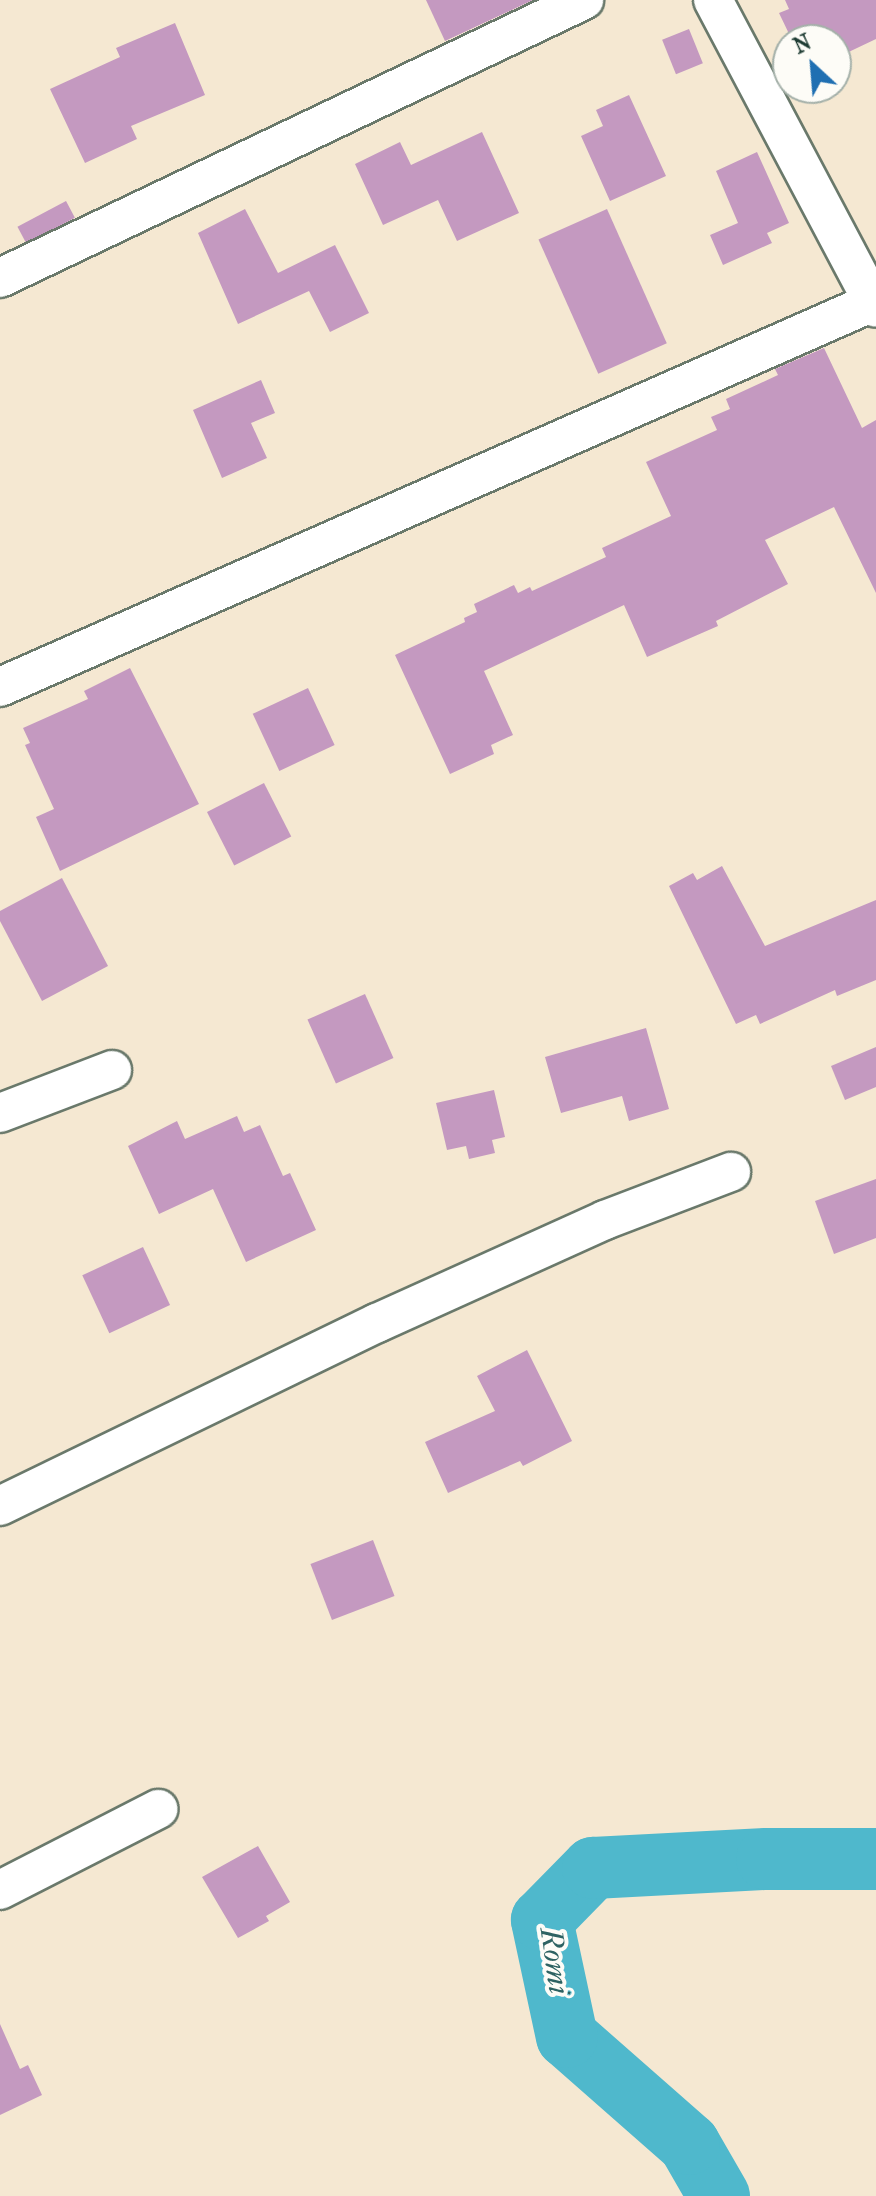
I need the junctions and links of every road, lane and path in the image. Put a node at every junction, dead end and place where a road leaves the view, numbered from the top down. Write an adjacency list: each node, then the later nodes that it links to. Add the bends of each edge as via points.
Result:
1 (584, 0): 4 (street)
2 (713, 0): 3 (street)
3 (864, 256): 5 (street)
4 (0, 278)
5 (874, 305): 6 (street)
6 (0, 687)
7 (112, 1070): 8 (street)
8 (0, 1113)
9 (731, 1172): 10 (street, via 605,1220 377,1323)
10 (0, 1506)
11 (158, 1809): 12 (street)
12 (0, 1890)

